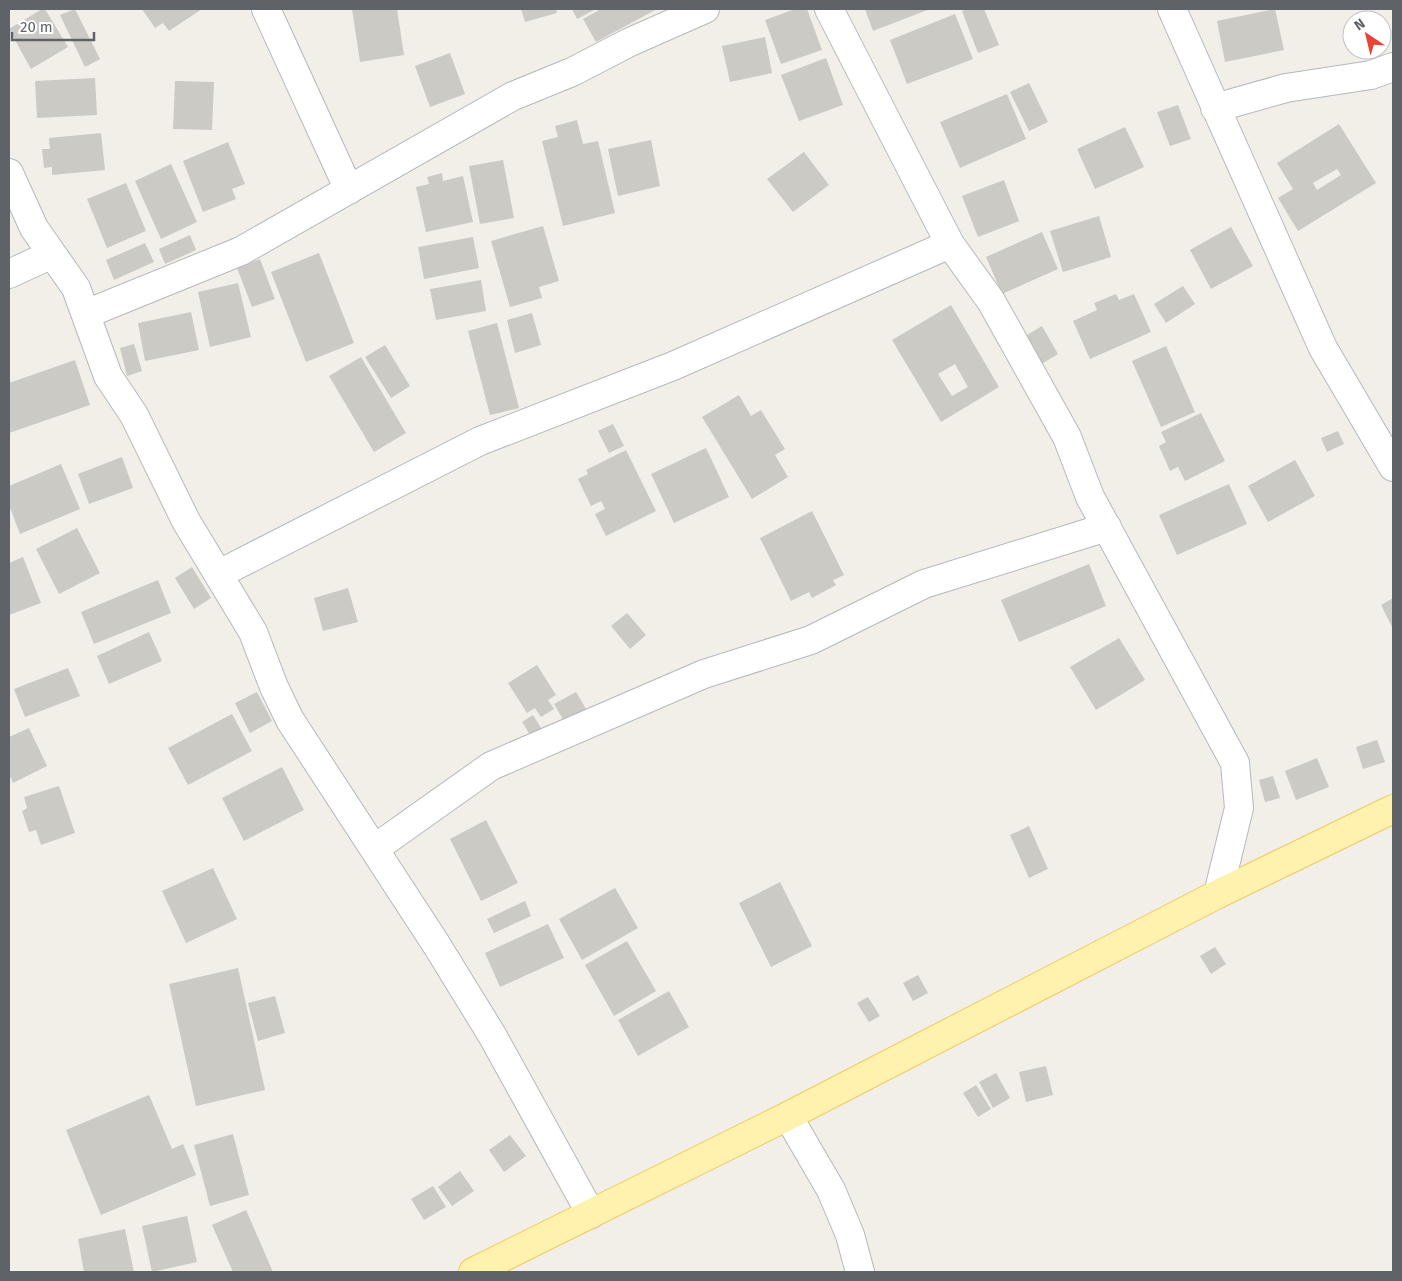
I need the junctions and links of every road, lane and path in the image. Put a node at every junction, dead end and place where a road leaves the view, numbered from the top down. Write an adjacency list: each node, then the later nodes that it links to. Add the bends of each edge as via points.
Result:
1 (266, 9): 8 (street)
2 (705, 9): 8 (street, via 572,72 512,96)
3 (829, 9): 9 (street)
4 (1172, 9): 6 (street)
5 (1393, 67): 6 (street, via 1371,76 1286,88)
6 (1215, 108): 13 (street, via 1323,348)
7 (9, 173): 10 (street, via 34,228)
8 (349, 190): 12 (street, via 241,250)
9 (950, 244): 14 (street, via 991,301 1067,437 1090,497); 15 (street, via 673,366 480,441)
10 (52, 254): 11 (street); 12 (street, via 76,288)
11 (9, 274)
12 (86, 314): 15 (street, via 108,376 134,416 186,521)
13 (1393, 467)
14 (1108, 527): 17 (street, via 924,584 811,640 704,674 491,766); 18 (street, via 1235,763 1239,808)
15 (218, 574): 17 (street, via 253,632 290,720)
16 (1393, 808): 18 (main road)
17 (374, 848): 20 (street, via 492,1035)
18 (1218, 894): 19 (main road)
19 (788, 1116): 20 (main road); 22 (street, via 831,1190 850,1235)
20 (591, 1214): 21 (main road)
21 (473, 1272)
22 (860, 1272)

